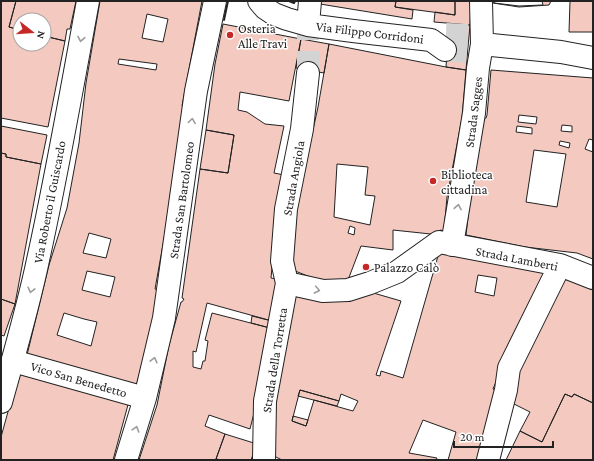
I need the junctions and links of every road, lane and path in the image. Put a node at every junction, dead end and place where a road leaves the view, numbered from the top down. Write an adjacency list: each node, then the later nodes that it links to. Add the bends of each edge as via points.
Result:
1 (88, 1): 15 (street, Via Roberto il Guiscardo, one-way to 15, via 38,262)
2 (215, 1): 16 (street, Strada San Bartolomeo, one-way to 2, via 164,318 196,91)
3 (259, 1): 6 (street, Via Filippo Corridoni, via 274,14)
4 (310, 1): 6 (street, Via Filippo Corridoni)
5 (482, 1): 8 (street, Strada Sagges)
6 (308, 25): 7 (street, Via Filippo Corridoni)
7 (441, 41)
8 (474, 44): 9 (street, via 561,52); 11 (street, Strada Sagges, one-way to 8, via 474,113 478,68)
9 (593, 58)
10 (308, 73): 14 (street, Strada Angiola, via 302,129 286,209 282,261)
11 (446, 244): 12 (street, Strada Lamberti); 14 (street, one-way to 11, via 323,291 348,290 397,272)
12 (560, 265): 13 (street, Strada Lamberti); 20 (street, via 509,368)
13 (593, 278)
14 (287, 283): 19 (street, Strada della Torretta, via 265,402)
15 (13, 361): 16 (street, Vico San Benedetto); 17 (street, Via Roberto il Guiscardo)
16 (145, 398): 18 (street, Strada San Bartolomeo, one-way to 16)
17 (1, 402)
18 (126, 460)
19 (264, 460)
20 (488, 460)

